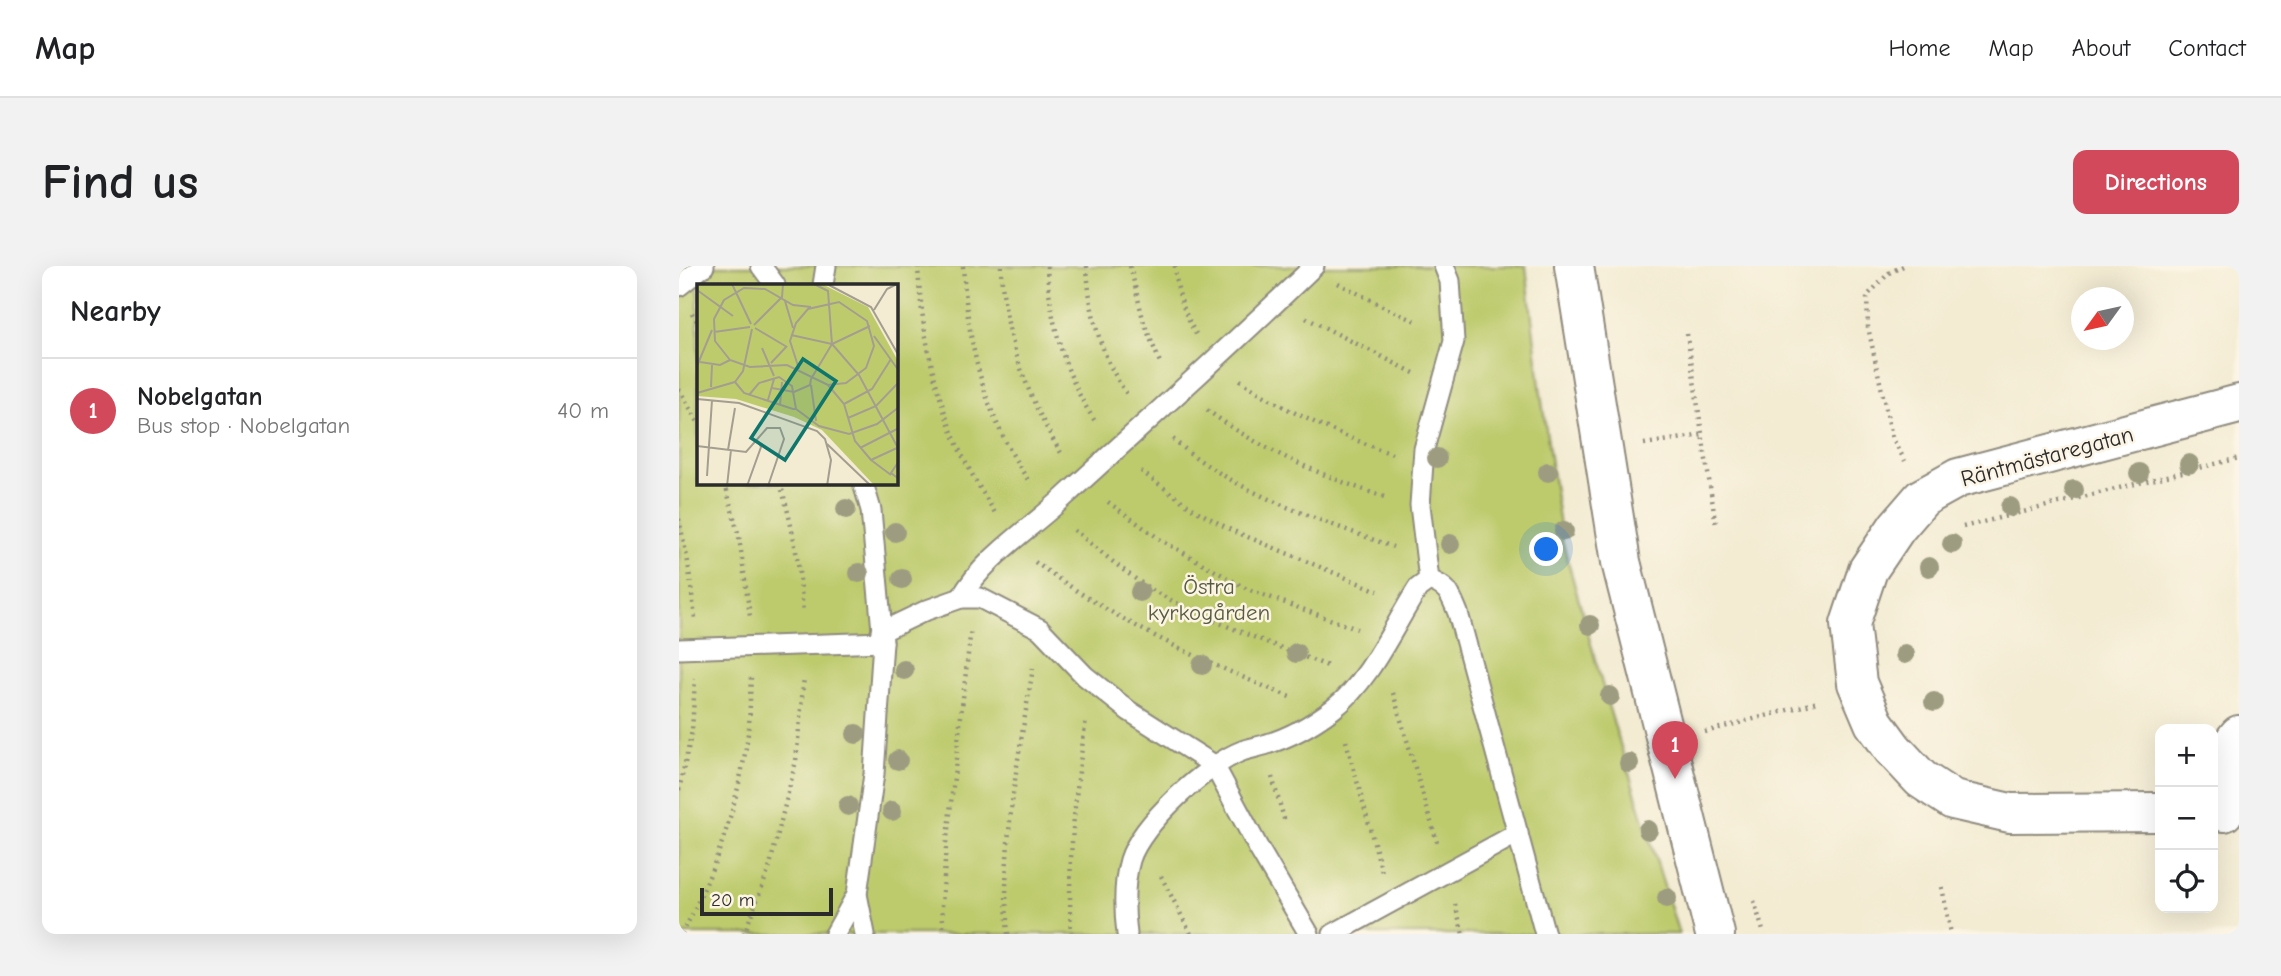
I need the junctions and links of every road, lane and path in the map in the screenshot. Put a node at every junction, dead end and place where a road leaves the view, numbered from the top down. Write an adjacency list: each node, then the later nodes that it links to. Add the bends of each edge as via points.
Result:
1 (704, 266): 17 (lane)
2 (761, 266): 15 (lane)
3 (826, 266): 16 (lane)
4 (963, 266): 40 (path, via 973,354 990,405 1012,457)
5 (1001, 266): 35 (path, via 1021,370 1047,431 1072,470)
6 (1047, 266): 30 (path, via 1048,293 1061,346 1082,403)
7 (1087, 266): 26 (path, via 1100,340 1117,380)
8 (1129, 266): 24 (path, via 1159,362)
9 (1175, 266): 21 (path, via 1187,318)
10 (1314, 266): 18 (lane)
11 (1444, 266): 20 (lane, via 1450,281)
12 (1574, 266): 83 (street, via 1621,562)
13 (1903, 266): 33 (path, via 1889,273 1867,296 1868,327 1892,436)
14 (1335, 282): 20 (path, via 1396,313)
15 (774, 284)
16 (823, 284)
17 (679, 286)
18 (1280, 299): 21 (lane); 22 (path, via 1323,327)
19 (1687, 334): 28 (path)
20 (1454, 335): 22 (lane)
21 (1215, 359): 24 (lane); 32 (path, via 1267,398 1328,429)
22 (1441, 386): 32 (lane)
23 (679, 389): 27 (path)
24 (1182, 389): 26 (lane); 39 (path, via 1229,426 1279,456 1344,483)
25 (2239, 404): 34 (street, Räntmästaregatan)
26 (1150, 419): 30 (lane); 44 (path, via 1195,458 1245,489)
27 (697, 420)
28 (1703, 435): 29 (path); 42 (path)
29 (1643, 444)
30 (1117, 449): 35 (lane); 47 (path, via 1145,475 1231,530)
31 (2239, 458): 41 (path)
32 (1422, 466): 39 (lane)
33 (1909, 468)
34 (1974, 474): 41 (path); 62 (street, Räntmästaregatan, via 1922,498 1868,570 1850,624 1857,682 1874,723 1921,779 1953,800 2010,813)
35 (1084, 479): 40 (lane); 50 (path, via 1161,540 1216,573 1247,589)
36 (726, 485): 52 (path, via 739,537)
37 (782, 485): 51 (path, via 801,576)
38 (864, 485): 49 (lane)
39 (1420, 505): 44 (lane)
40 (1052, 509): 46 (lane, via 973,577); 55 (path, via 1163,596)
41 (1989, 520): 43 (path)
42 (1716, 526)
43 (1951, 530)
44 (1426, 560): 45 (lane)
45 (1429, 580): 47 (lane); 64 (lane, via 1450,594 1458,613)
46 (968, 598): 48 (lane, via 981,598); 49 (lane, via 927,610); 74 (path, via 946,846)
47 (1409, 601): 50 (lane)
48 (1040, 629): 54 (lane); 75 (path, via 1007,845)
49 (882, 637): 51 (lane); 68 (lane, via 874,774)
50 (1386, 639): 55 (lane)
51 (804, 644): 52 (lane); 71 (path, via 796,761 769,869)
52 (751, 646): 53 (lane); 70 (path, via 749,726 739,777 715,864)
53 (679, 649)
54 (1085, 676): 61 (lane, via 1129,711); 76 (path, via 1087,715 1072,819)
55 (1361, 680): 61 (lane, via 1336,707 1307,727)
56 (1392, 689): 66 (path)
57 (1829, 699): 58 (path)
58 (1703, 733)
59 (2239, 735): 63 (street, via 2221,774)
60 (1346, 741): 69 (path)
61 (1214, 765): 77 (lane, via 1142,835 1130,858 1125,883); 79 (lane)
62 (2155, 812)
63 (2225, 812)
64 (1518, 833): 66 (lane); 82 (lane)
65 (1160, 866): 78 (path, via 1161,880)
66 (1446, 872): 69 (lane); 81 (path)
67 (1942, 887): 84 (path)
68 (857, 894): 72 (lane); 73 (lane)
69 (1390, 902): 80 (lane)
70 (682, 934)
71 (744, 934)
72 (835, 934)
73 (865, 934)
74 (944, 934)
75 (1008, 934)
76 (1071, 934)
77 (1127, 934)
78 (1191, 934)
79 (1309, 934)
80 (1333, 934)
81 (1463, 934)
82 (1545, 934)
83 (1715, 934)
84 (1951, 934)

